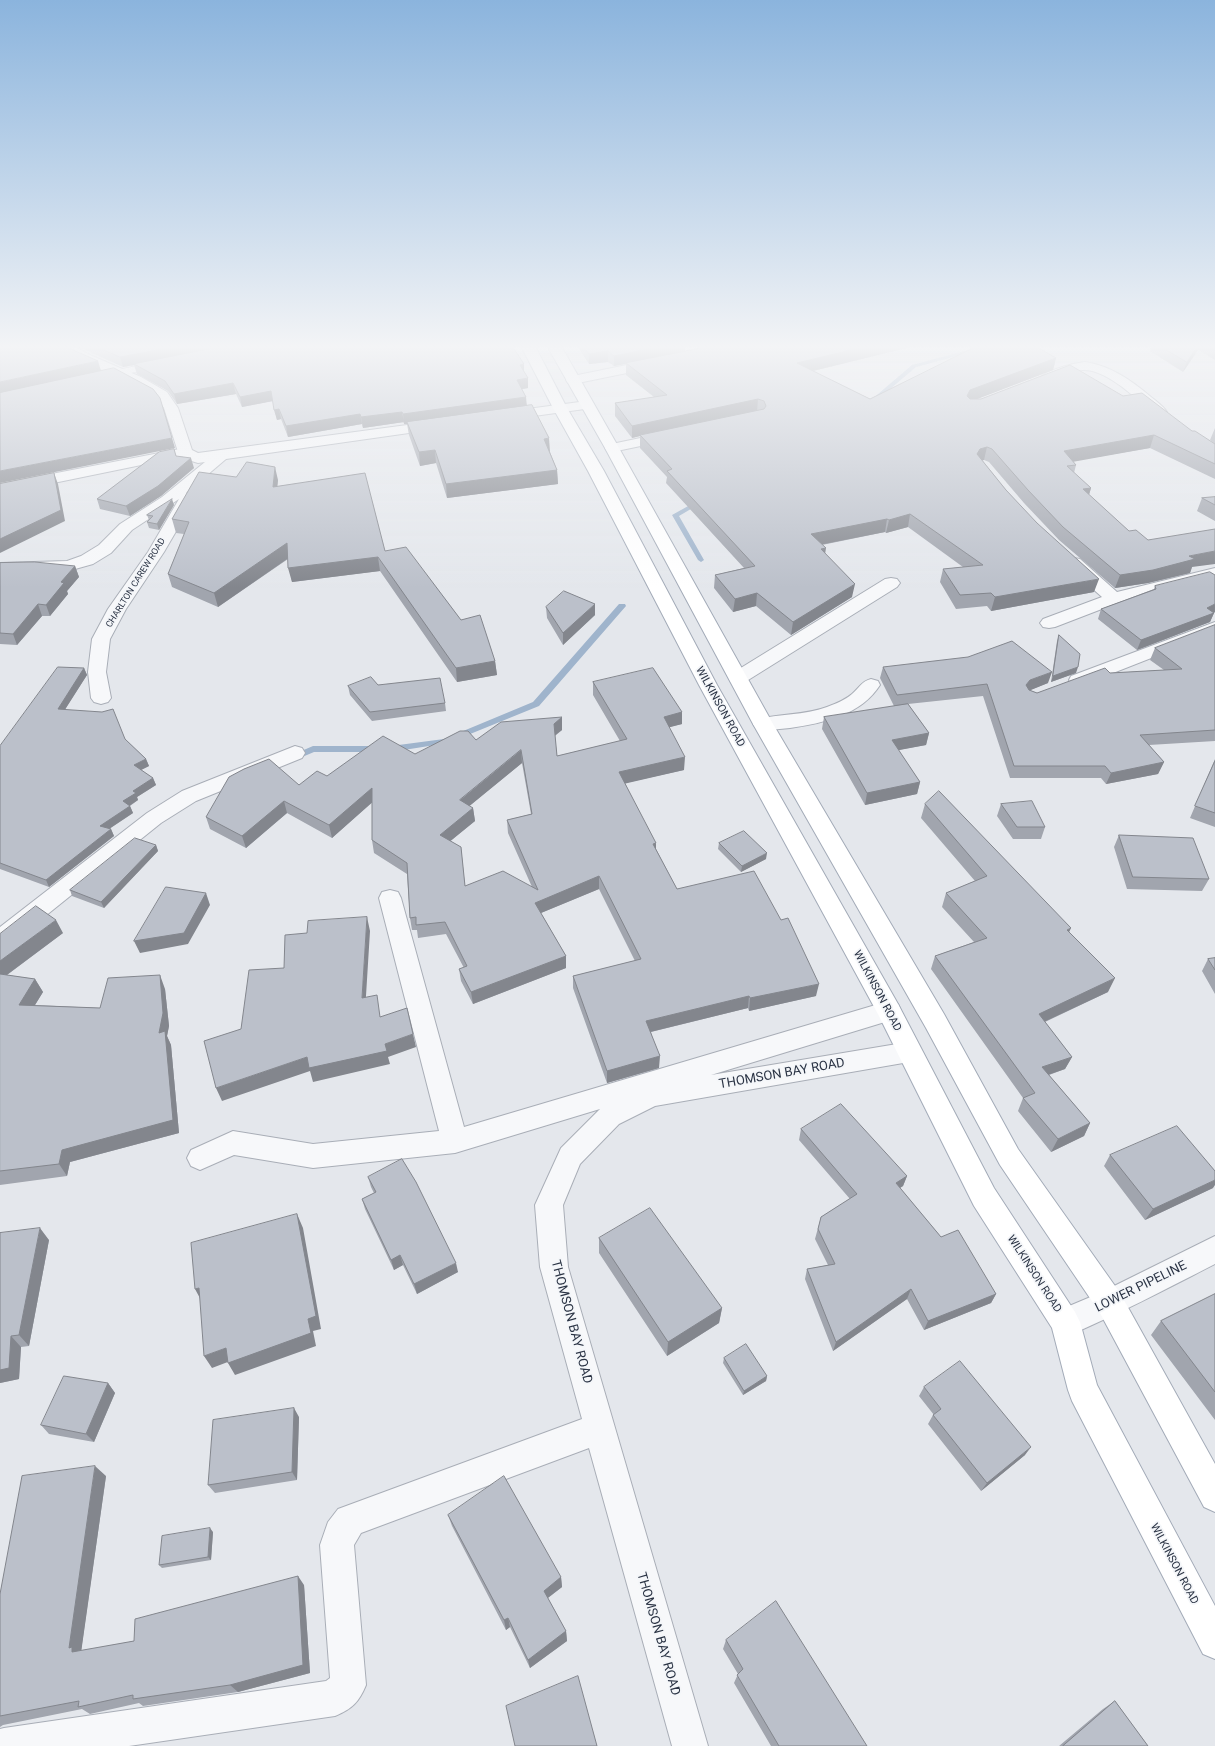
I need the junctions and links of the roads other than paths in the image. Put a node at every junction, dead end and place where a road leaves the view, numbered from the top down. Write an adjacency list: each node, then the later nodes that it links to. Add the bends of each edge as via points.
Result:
1 (177, 425): 7 (street)
2 (435, 425): 8 (street)
3 (570, 425): 26 (main road, WILKINSON ROAD, via 708,685)
4 (599, 425): 6 (main road)
5 (680, 433): 6 (street)
6 (612, 448): 18 (main road)
7 (188, 454): 8 (street, via 198,458); 10 (street)
8 (221, 456): 9 (street)
9 (199, 474): 12 (street, via 168,500 126,528 105,549 87,560 68,566); 21 (street, CHARLTON CAREW ROAD, via 176,518 117,609 101,639 97,672)
10 (0, 489)
11 (1064, 554): 15 (street)
12 (0, 568)
13 (1215, 573): 15 (street)
14 (891, 583): 18 (street)
15 (1114, 598): 16 (street)
16 (1049, 623)
17 (1215, 627): 20 (street)
18 (738, 678): 22 (main road)
19 (872, 685): 22 (street, via 856,700 832,712 801,720)
20 (1063, 686)
21 (101, 698)
22 (763, 724): 31 (main road, via 935,1021 1010,1157)
23 (296, 753): 25 (street, via 184,800 154,818)
24 (390, 898): 28 (street)
25 (0, 940)
26 (889, 1011): 27 (main road, WILKINSON ROAD); 28 (street)
27 (909, 1052): 32 (main road, WILKINSON ROAD, via 984,1197); 33 (street, THOMSON BAY ROAD, via 651,1096 610,1116 570,1156 549,1204 554,1267)
28 (455, 1141): 29 (street, via 313,1156 233,1143)
29 (200, 1158)
30 (1215, 1249): 31 (street, LOWER PIPELINE)
31 (1110, 1303): 32 (street, LOWER PIPELINE); 34 (main road)
32 (1065, 1322): 35 (main road, WILKINSON ROAD, via 1083,1390)
33 (600, 1428): 36 (street, via 350,1521 340,1534 337,1545 348,1685 336,1698); 37 (street, THOMSON BAY ROAD)
34 (1215, 1496)
35 (1215, 1642)
36 (4, 1746)
37 (690, 1746)

